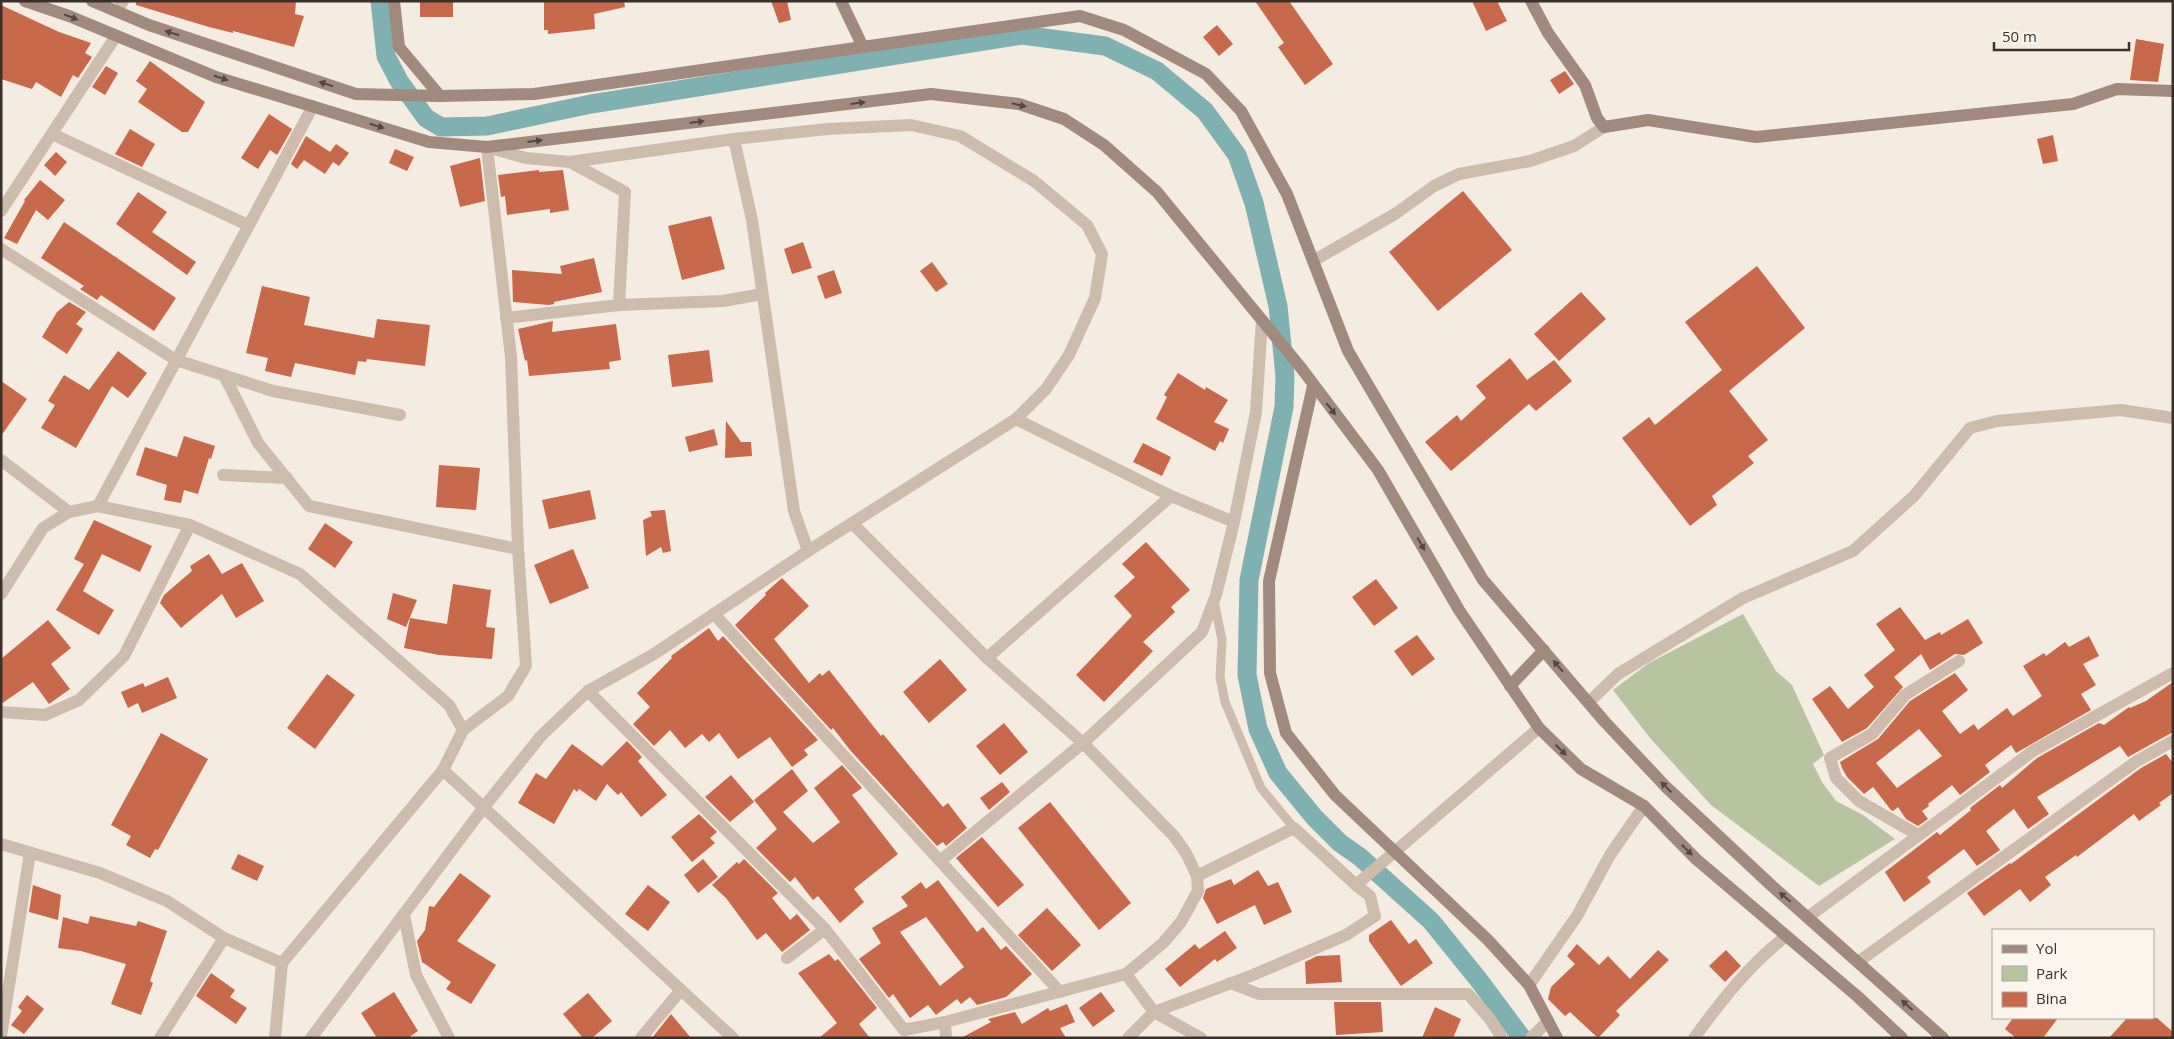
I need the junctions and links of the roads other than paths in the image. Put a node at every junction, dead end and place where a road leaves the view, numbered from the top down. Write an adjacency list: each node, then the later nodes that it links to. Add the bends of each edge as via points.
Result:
1 (25, 1): 7 (main road, one-way to 7)
2 (92, 1): 6 (main road)
3 (394, 1): 10 (main road, via 399,47)
4 (841, 1): 8 (main road)
5 (1531, 1): 12 (main road, via 1548,33 1585,84 1597,118)
6 (120, 6): 10 (main road, one-way to 6, via 356,94 149,25)
7 (116, 36): 11 (main road, one-way to 11, via 216,77); 13 (street)
8 (863, 47): 10 (main road, via 534,94); 20 (main road, via 1080,16 1124,30 1206,74 1242,111 1287,194)
9 (2173, 91): 12 (main road, via 2117,89 2073,104 1756,137 1648,120)
10 (440, 96)
11 (313, 106): 15 (main road, one-way to 15, via 429,142); 18 (street)
12 (1604, 127): 20 (street, via 1574,146 1530,161 1460,174 1434,186 1395,214)
13 (52, 134): 17 (street); 18 (street)
14 (734, 139): 16 (street); 21 (street, via 752,220); 30 (street, via 827,129 911,125 960,136 1034,181 1087,225 1102,254 1095,298 1069,355 1046,389)
15 (487, 146): 16 (street, via 526,158); 23 (street); 24 (main road, one-way to 24, via 931,94 1019,104 1064,120 1104,145 1151,186)
16 (570, 162): 22 (street, via 625,192)
17 (1, 211)
18 (248, 226): 25 (street)
19 (1, 249): 25 (street)
20 (1313, 261): 45 (main road, via 1348,351 1402,447 1482,580)
21 (762, 294): 22 (street, via 723,301); 41 (street, via 794,511)
22 (619, 305): 23 (street)
23 (506, 318): 40 (street, via 511,357)
24 (1265, 325): 27 (main road); 37 (street, via 1256,412)
25 (176, 360): 26 (street); 35 (street)
26 (224, 375): 28 (street, via 274,391); 33 (street, via 258,443)
27 (1313, 386): 49 (main road, one-way to 49, via 1378,470 1459,610); 64 (main road, via 1269,581 1270,673 1286,733 1335,794)
28 (400, 415)
29 (2173, 418): 51 (street, via 2120,410 1997,420 1970,428 1914,496 1853,551 1743,598 1618,674)
30 (1016, 419): 34 (street); 38 (street)
31 (1, 460): 36 (street)
32 (223, 475): 33 (street)
33 (287, 478): 40 (street, via 310,506)
34 (1171, 496): 37 (street); 46 (street)
35 (98, 506): 36 (street); 39 (street)
36 (69, 512): 42 (street, via 44,528)
37 (1234, 522): 43 (street)
38 (852, 523): 41 (street); 46 (street)
39 (190, 525): 52 (street, via 124,656 79,700 45,714); 54 (street, via 300,574 449,705)
40 (518, 549): 54 (street, via 526,666 508,696)
41 (808, 551): 44 (street)
42 (1, 594)
43 (1214, 601): 56 (street, via 1202,632); 60 (lane, via 1222,640 1220,677 1225,702 1261,788)
44 (714, 614): 50 (street, via 654,654); 65 (street)
45 (1544, 650): 49 (main road); 51 (main road, one-way to 45)
46 (987, 658): 56 (street)
47 (1960, 660): 61 (street, via 1905,695 1872,734 1830,758 1836,778 1859,801)
48 (2173, 673): 61 (street, via 2033,751)
49 (1510, 686): 53 (main road)
50 (588, 691): 59 (street, via 540,736); 70 (street)
51 (1590, 702): 69 (main road, one-way to 51, via 1666,787)
52 (1, 712)
53 (1539, 728): 58 (main road, one-way to 58, via 1581,769); 64 (street)
54 (463, 730): 57 (street)
55 (2173, 741): 74 (street, via 2137,761)
56 (1083, 743): 65 (street); 66 (street, via 1174,836)
57 (443, 770): 59 (street); 75 (street)
58 (1644, 806): 71 (main road, one-way to 71, via 1696,859); 78 (street, via 1610,855 1577,916)
59 (484, 807): 68 (street); 79 (street)
60 (1294, 828): 66 (street); 67 (street)
61 (1918, 834): 69 (street)
62 (1, 844): 63 (street)
63 (30, 852): 72 (street, via 100,873 167,901); 85 (street)
64 (1395, 854): 67 (street); 78 (main road, via 1488,940)
65 (940, 861): 80 (street)
66 (1197, 876): 76 (street, via 1198,892 1181,922 1163,943)
67 (1360, 882): 77 (street, via 1370,896 1374,916 1346,935)
68 (404, 915): 84 (street); 89 (street, via 416,975)
69 (1808, 917): 74 (main road)
70 (825, 929): 73 (street); 83 (street, via 904,1030)
71 (1785, 937): 97 (street, via 1739,978); 98 (main road)
72 (224, 938): 75 (street); 87 (street)
73 (787, 958)
74 (1858, 962): 99 (main road, one-way to 74)
75 (282, 963): 88 (street)
76 (1126, 974): 80 (street); 81 (street)
77 (1230, 984): 81 (street); 95 (street, via 1259,994 1468,994)
78 (1529, 986): 82 (main road)
79 (682, 990): 90 (street); 91 (street)
80 (1060, 992): 83 (street)
81 (1154, 1012): 93 (street); 94 (street)
82 (1548, 1021): 86 (street); 96 (main road)
83 (945, 1022): 92 (street)
84 (316, 1035)
85 (1, 1036)
86 (1533, 1036)
87 (160, 1038)
88 (275, 1038)
89 (449, 1038)
90 (641, 1038)
91 (733, 1038)
92 (946, 1038)
93 (1128, 1038)
94 (1202, 1038)
95 (1502, 1038)
96 (1556, 1038)
97 (1694, 1038)
98 (1902, 1038)
99 (1943, 1038)

